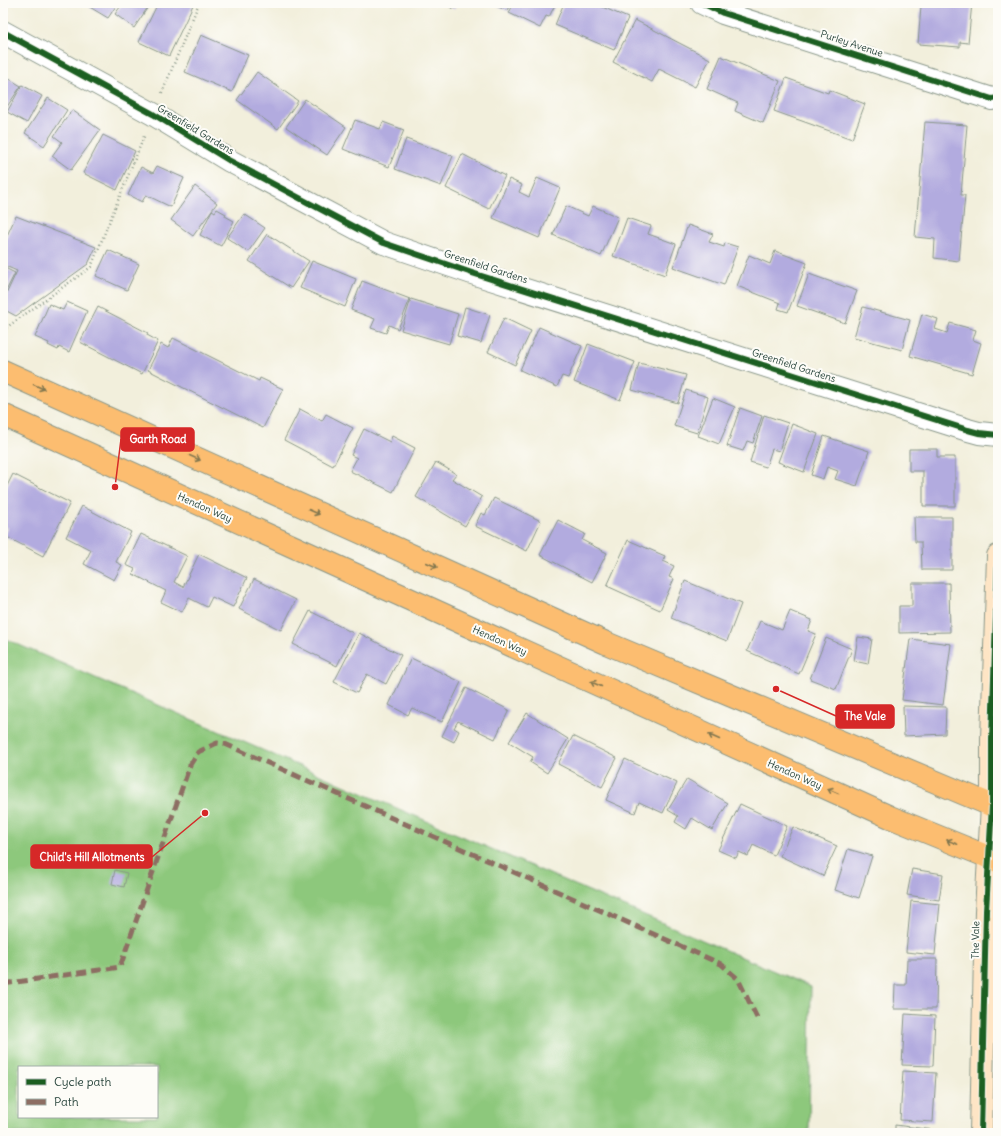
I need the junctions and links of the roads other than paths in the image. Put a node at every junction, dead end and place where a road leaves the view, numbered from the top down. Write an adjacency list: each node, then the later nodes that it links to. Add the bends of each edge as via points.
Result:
1 (702, 3): 3 (street, Purley Avenue, via 731,15)
2 (3, 32): 6 (street, Greenfield Gardens, via 153,114 230,161 384,243 960,428)
3 (998, 98)
4 (3, 371): 8 (highway, one-way to 8, via 606,643)
5 (3, 415): 9 (highway, Hendon Way, one-way to 5, via 890,817)
6 (998, 435)
7 (998, 556): 8 (street, The Vale, via 992,739)
8 (995, 807): 9 (street, The Vale)
9 (993, 859): 10 (street, The Vale, via 986,911)
10 (981, 1133)

